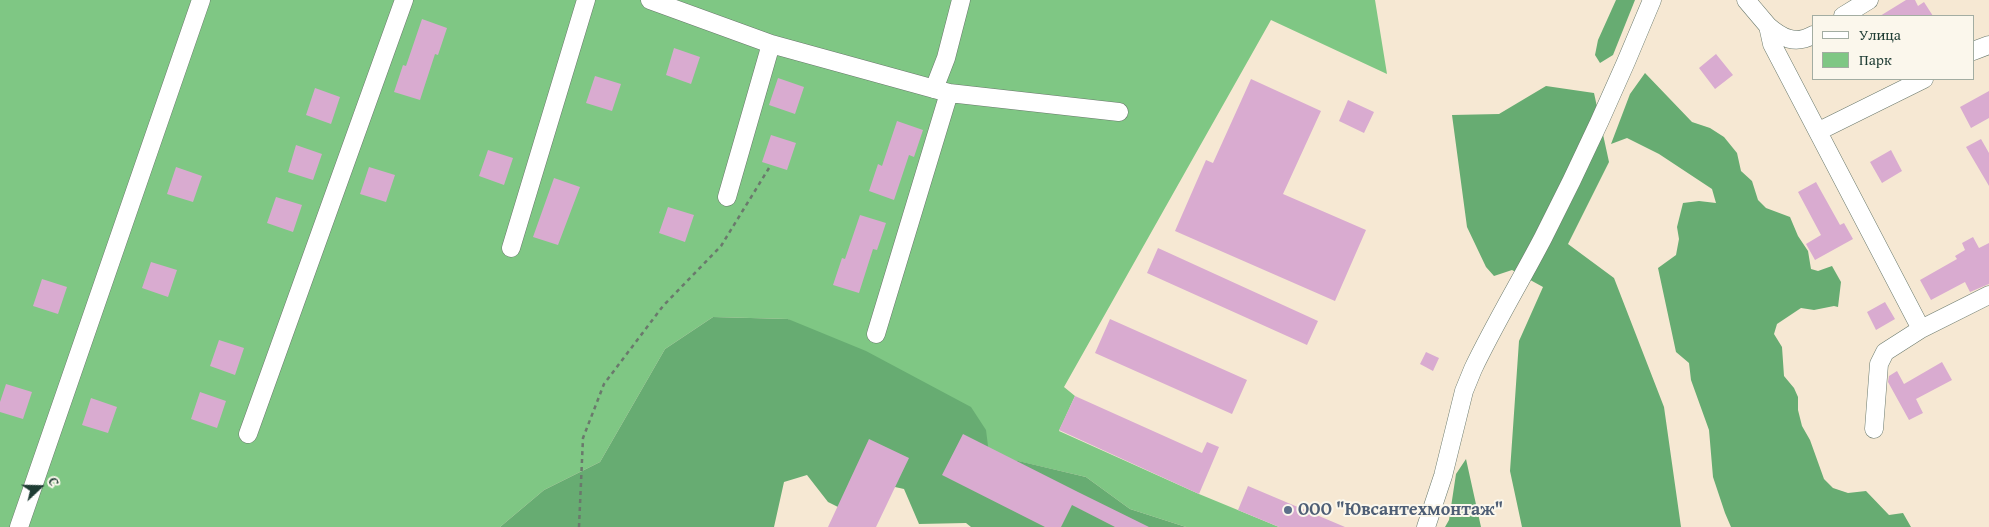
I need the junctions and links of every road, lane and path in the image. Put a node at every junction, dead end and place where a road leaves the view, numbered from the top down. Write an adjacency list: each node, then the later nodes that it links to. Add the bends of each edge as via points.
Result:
1 (201, 0): 27 (street)
2 (404, 0): 26 (street)
3 (586, 0): 21 (street)
4 (650, 0): 12 (street)
5 (961, 0): 16 (street)
6 (1652, 0): 29 (street, via 1590,144 1472,369)
7 (1746, 0): 10 (street)
8 (1869, 0): 9 (street)
9 (1845, 15)
10 (1768, 26): 11 (street, via 1780,36 1796,42); 18 (street, via 1772,44)
11 (1812, 35)
12 (770, 44): 16 (street); 20 (street)
13 (1989, 45): 14 (street)
14 (1974, 51)
15 (1922, 80): 18 (street)
16 (941, 91): 17 (street); 24 (street)
17 (1119, 112)
18 (1819, 131): 23 (street)
19 (769, 168): 28 (path, via 721,246 663,306 604,384 583,438)
20 (727, 197)
21 (511, 248)
22 (1989, 295): 23 (street)
23 (1921, 328): 25 (street, via 1885,352 1879,364)
24 (876, 334)
25 (1874, 429)
26 (248, 434)
27 (19, 527)
28 (579, 527)
29 (1426, 527)

